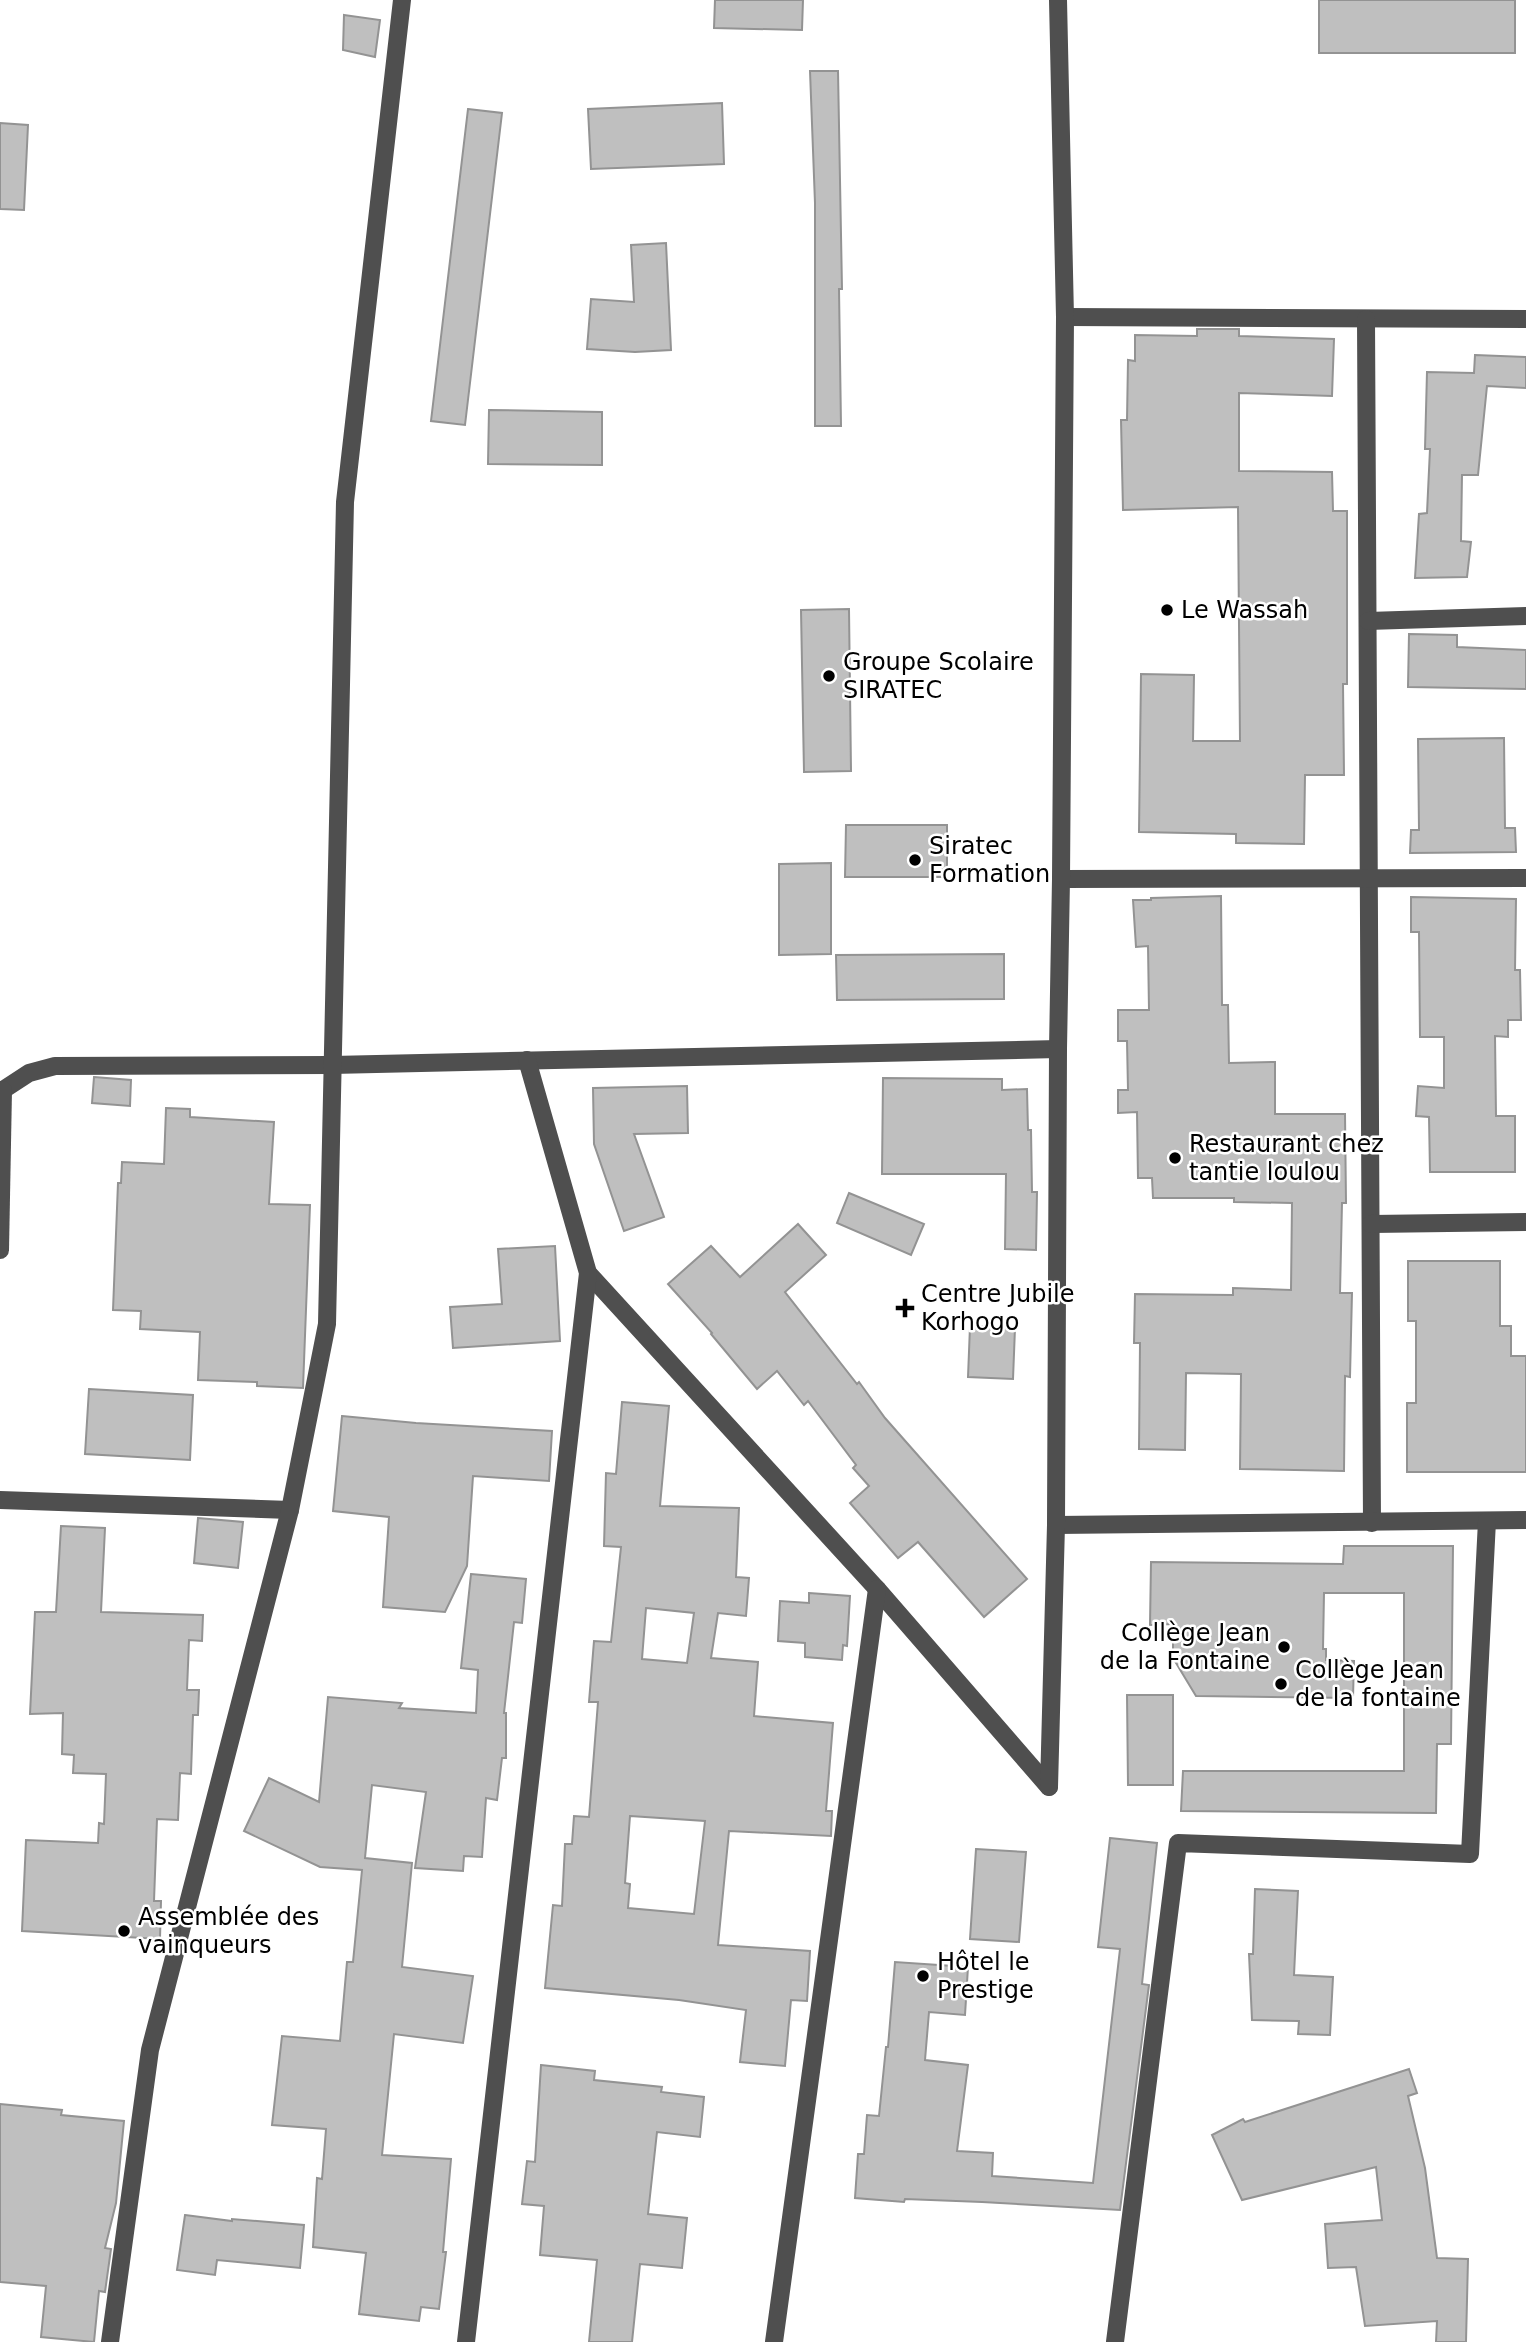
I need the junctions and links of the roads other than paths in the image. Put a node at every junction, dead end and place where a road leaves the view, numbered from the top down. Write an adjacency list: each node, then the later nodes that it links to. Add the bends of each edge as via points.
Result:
1 (402, 0): 13 (street, via 345,502)
2 (1058, 0): 3 (street)
3 (1065, 317): 4 (street); 10 (street)
4 (1366, 319): 5 (street); 7 (street)
5 (1526, 319)
6 (1526, 617): 7 (street)
7 (1367, 621): 8 (street)
8 (1369, 878): 9 (street); 10 (street); 16 (street)
9 (1526, 878)
10 (1061, 879): 11 (street)
11 (1058, 1049): 12 (street); 24 (street)
12 (527, 1060): 13 (street); 18 (street)
13 (332, 1065): 14 (street, via 55,1066 29,1073); 20 (street, via 327,1324)
14 (2, 1090): 17 (street)
15 (1526, 1222): 16 (street)
16 (1371, 1224): 23 (street)
17 (0, 1250)
18 (588, 1273): 25 (street); 27 (street)
19 (0, 1500): 20 (street)
20 (290, 1510): 26 (street, via 150,2050)
21 (1526, 1520): 22 (street)
22 (1487, 1521): 23 (street); 29 (street, via 1470,1854 1178,1843)
23 (1372, 1523): 24 (street)
24 (1056, 1525): 25 (street, via 1049,1787)
25 (877, 1589): 28 (street)
26 (110, 2342)
27 (467, 2342)
28 (774, 2342)
29 (1115, 2342)

